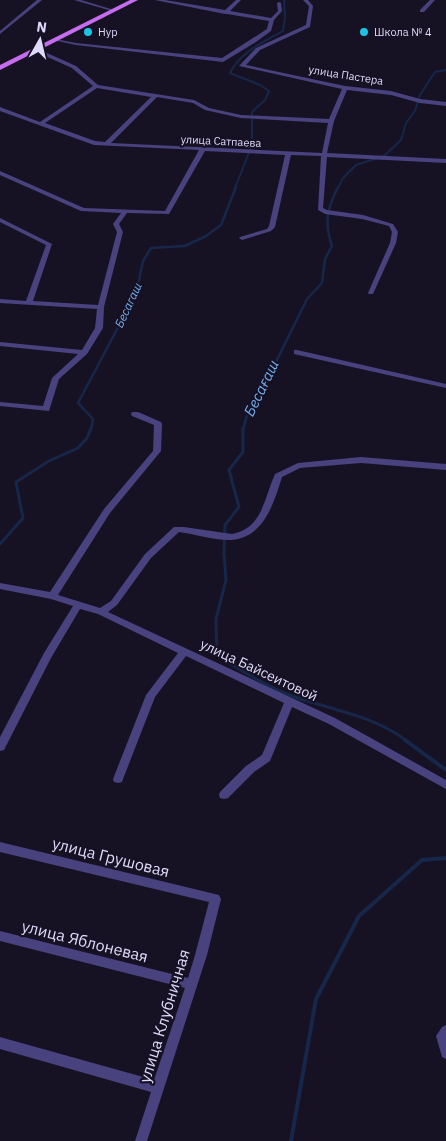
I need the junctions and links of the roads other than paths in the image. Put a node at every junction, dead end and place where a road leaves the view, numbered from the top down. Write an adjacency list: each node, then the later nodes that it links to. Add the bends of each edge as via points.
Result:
1 (38, 0): 13 (street)
2 (76, 0): 9 (street)
3 (135, 0): 9 (main road)
4 (157, 0): 11 (street)
5 (239, 0): 11 (street)
6 (305, 0): 18 (street, улица Пастера, via 311,6 308,26 258,49 242,66)
7 (433, 0): 10 (street)
8 (280, 3): 12 (street, via 280,11)
9 (112, 10): 14 (main road)
10 (422, 11)
11 (225, 13): 12 (street)
12 (272, 20): 14 (street, via 269,30 223,60)
13 (0, 33)
14 (55, 40): 15 (main road)
15 (36, 50): 16 (main road); 17 (street, via 74,67)
16 (0, 68)
17 (96, 86): 19 (street); 23 (street)
18 (345, 88): 20 (street, улица Пастера, via 391,92 420,101); 22 (street)
19 (155, 96): 22 (street, via 194,102 202,108 242,117); 24 (street)
20 (446, 104)
21 (0, 110): 23 (street, улица Сатпаева)
22 (331, 120): 27 (street)
23 (40, 124): 24 (street, улица Сатпаева, via 94,143)
24 (106, 144): 25 (street, улица Сатпаева)
25 (202, 150): 26 (street, улица Сатпаева); 32 (street, via 167,213)
26 (288, 154): 27 (street, улица Сатпаева); 35 (street, via 272,227)
27 (324, 156): 28 (street, улица Сатпаева); 33 (street, via 320,210)
28 (366, 158): 29 (street, улица Сатпаева)
29 (394, 159): 30 (street, улица Сатпаева)
30 (446, 160)
31 (0, 173): 32 (street, via 83,210)
32 (125, 211): 39 (street, via 116,224 120,232)
33 (341, 214): 36 (street, via 391,226 395,232)
34 (0, 220): 38 (street, via 49,244)
35 (242, 238)
36 (371, 293)
37 (0, 301): 38 (street)
38 (29, 303): 39 (street)
39 (101, 307): 41 (street, via 99,328)
40 (0, 344): 41 (street)
41 (84, 352): 44 (street, via 56,378 46,409)
42 (297, 352): 43 (street)
43 (446, 386)
44 (0, 404)
45 (135, 414): 48 (street, via 158,424 157,451 108,511)
46 (446, 467): 50 (street, via 361,460 298,466 278,476 271,504 253,529 233,537 177,528 148,556 114,603)
47 (0, 586): 48 (street, улица Байсеитовой)
48 (52, 596): 49 (street, улица Байсеитовой)
49 (78, 605): 50 (street, улица Байсеитовой); 53 (street, via 47,656)
50 (101, 612): 51 (street, улица Байсеитовой)
51 (184, 652): 52 (street, улица Байсеитовой); 54 (street, via 151,695)
52 (290, 701): 55 (street, улица Байсеитовой); 56 (street, via 266,758)
53 (0, 747)
54 (118, 779)
55 (446, 785)
56 (224, 795)
57 (0, 847): 58 (street, улица Грушовая)
58 (215, 899): 60 (street, улица Клубничная)
59 (0, 936): 60 (street, улица Яблоневая)
60 (191, 984): 64 (street, улица Клубничная)
61 (446, 1031): 63 (street, via 442,1036)
62 (0, 1043): 64 (street)
63 (446, 1053)
64 (159, 1088): 65 (street, улица Клубничная)
65 (141, 1141)

